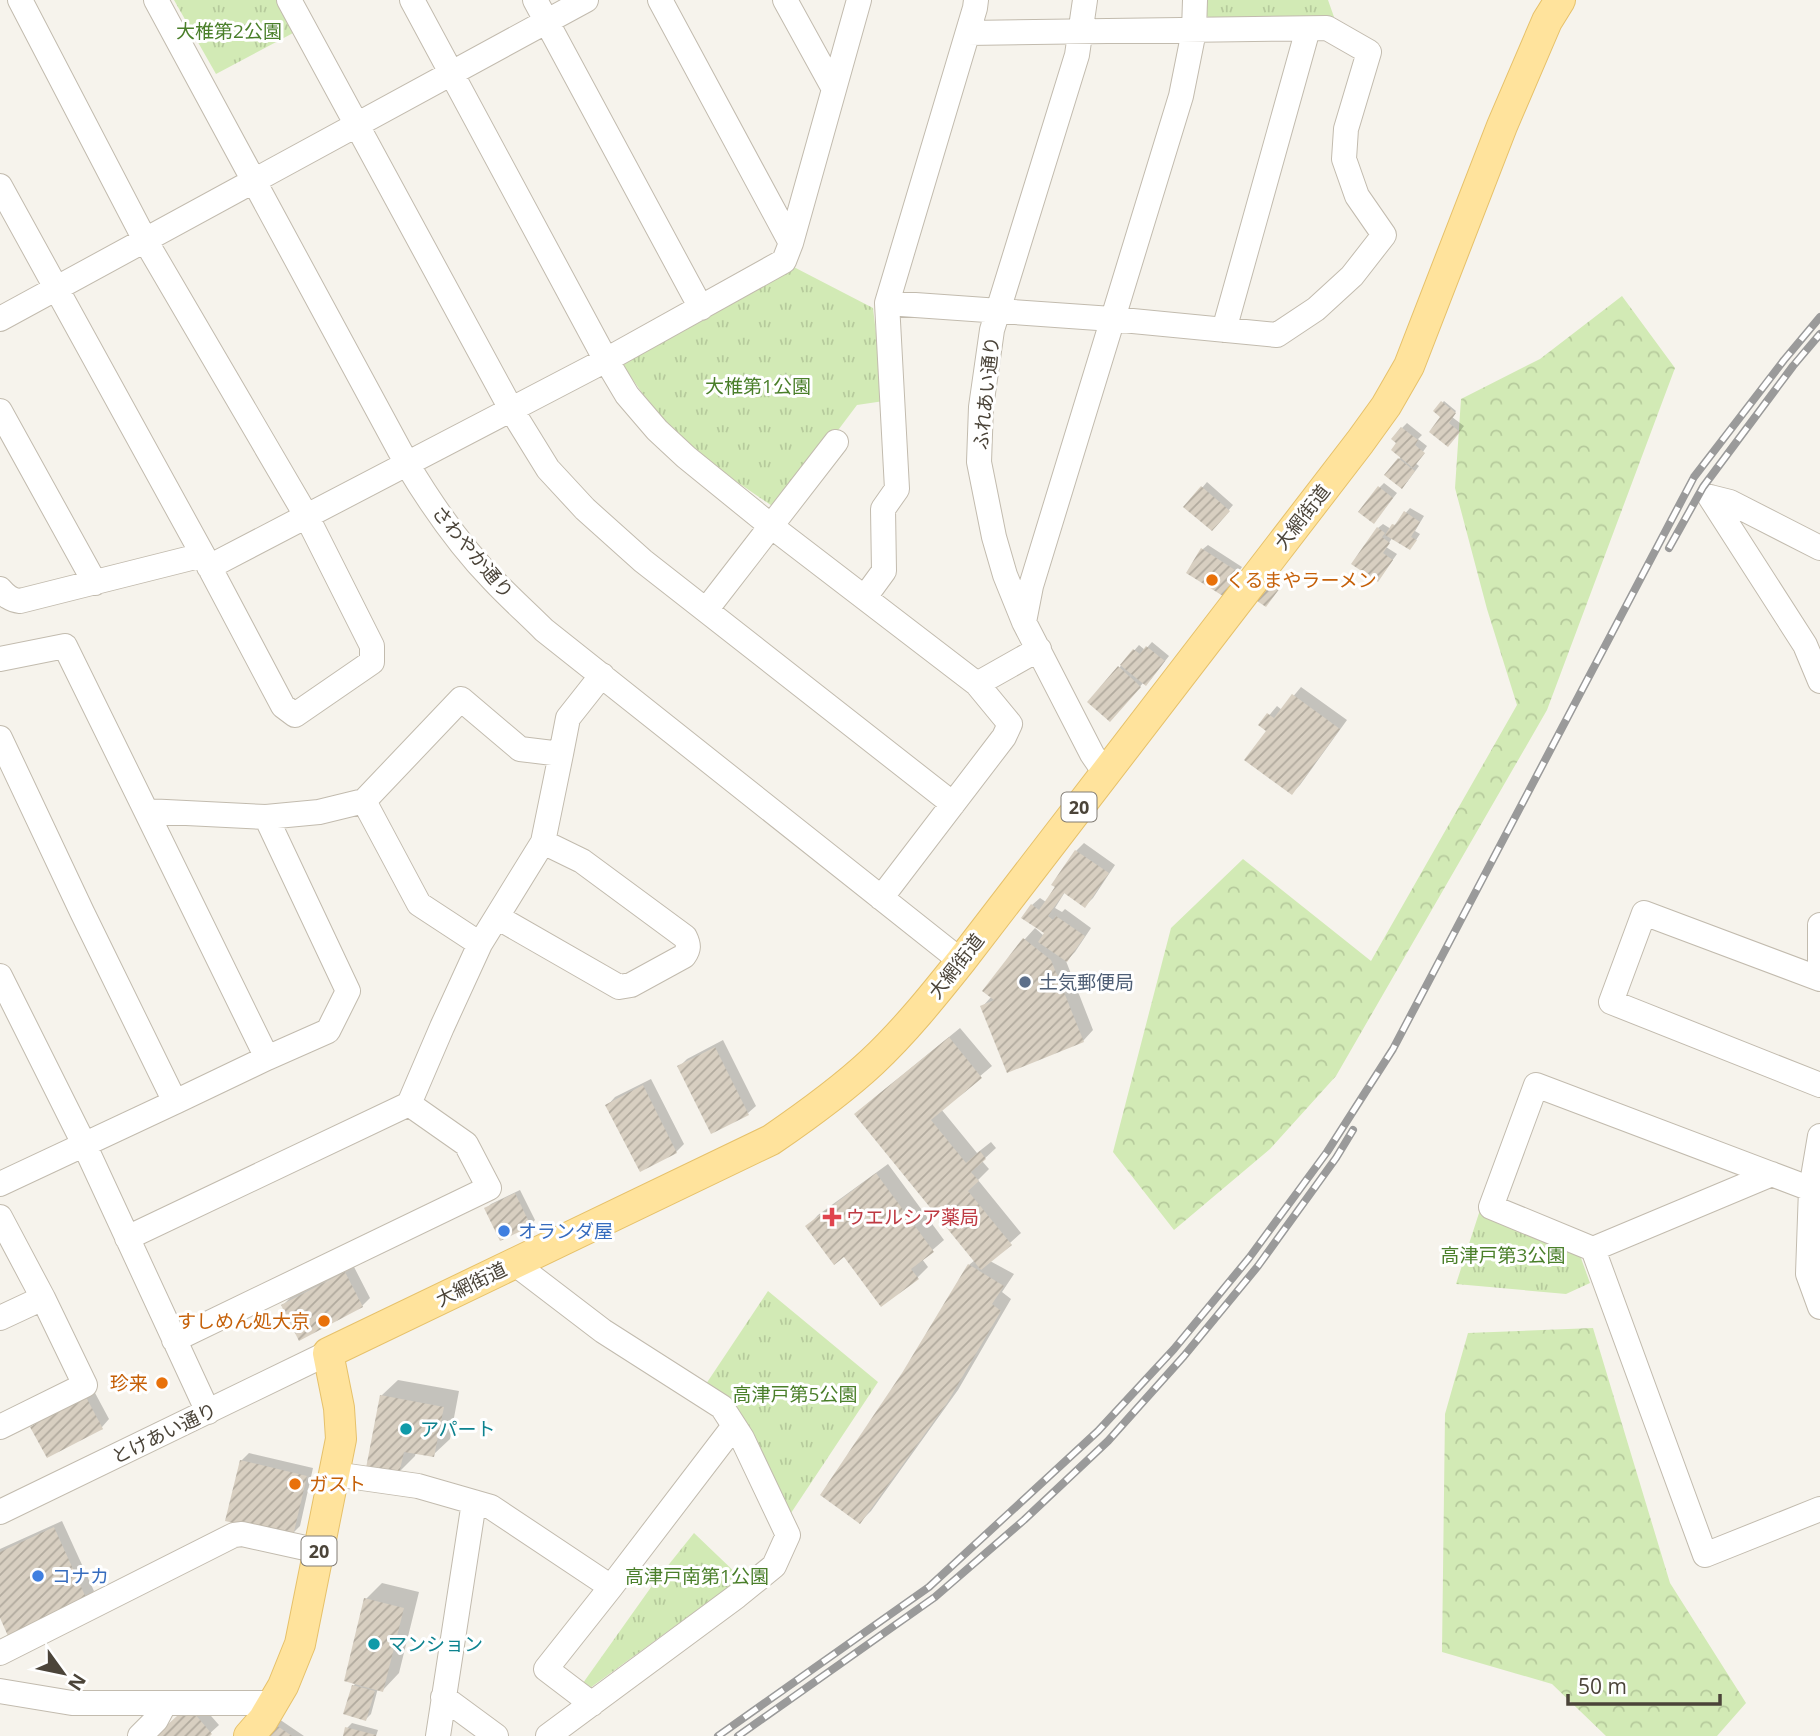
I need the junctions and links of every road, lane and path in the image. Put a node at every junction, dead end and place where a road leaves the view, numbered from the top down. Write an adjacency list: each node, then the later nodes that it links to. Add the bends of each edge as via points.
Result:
1 (20, 0): 23 (street)
2 (156, 0): 21 (street, さわやか通り)
3 (289, 0): 20 (street)
4 (412, 0): 18 (street)
5 (586, 0): 13 (street)
6 (660, 0): 24 (street)
7 (785, 0): 19 (street)
8 (859, 0): 19 (street)
9 (976, 0): 17 (street)
10 (1085, 0): 16 (street, ふれあい通り)
11 (1195, 0): 15 (street)
12 (1560, 0): 54 (main road, 大網街道 / 20, via 1502,126 1409,366 1360,442)
13 (541, 11): 18 (street); 27 (street)
14 (1308, 29): 15 (street); 31 (street); 31 (street, via 1327,28 1369,52 1346,129 1344,159 1357,197 1384,235 1352,276 1316,309 1277,335)
15 (1194, 31): 16 (street); 30 (street, via 1181,96)
16 (1080, 32): 17 (street); 28 (street, ふれあい通り)
17 (968, 33): 26 (street)
18 (451, 74): 20 (street); 32 (street)
19 (834, 89): 24 (street)
20 (356, 125): 21 (street); 33 (street)
21 (254, 181): 23 (street); 36 (street, さわやか通り)
22 (0, 186): 25 (street)
23 (145, 240): 25 (street); 37 (street)
24 (790, 243): 27 (street, via 783,261)
25 (56, 289): 29 (street); 40 (street)
26 (887, 303): 28 (street); 43 (street, via 897,489 883,509 884,571)
27 (701, 308): 32 (street)
28 (998, 312): 30 (street); 45 (street, ふれあい通り, via 981,407 979,462 994,537)
29 (0, 319)
30 (1112, 319): 31 (street); 45 (street)
31 (1223, 330)
32 (606, 360): 33 (street); 38 (street, via 627,395 657,430)
33 (511, 410): 36 (street); 44 (street, via 548,469 585,509)
34 (0, 411): 41 (street)
35 (836, 442): 38 (street)
36 (407, 464): 37 (street); 49 (street, さわやか通り, via 455,537 494,582)
37 (307, 517): 40 (street); 40 (street, via 372,646 372,662 295,715 283,705)
38 (771, 526): 43 (street); 44 (street)
39 (1820, 548): 46 (street, via 1730,502 1710,497)
40 (206, 561): 41 (street)
41 (95, 583): 42 (street, via 20,601)
42 (0, 589)
43 (865, 597): 51 (street)
44 (706, 610): 56 (street)
45 (1024, 622): 47 (street, ふれあい通り)
46 (1812, 640): 50 (street)
47 (1039, 649): 51 (street); 54 (street, ふれあい通り)
48 (0, 659): 57 (street, via 65,646)
49 (601, 675): 53 (street, via 568,718); 60 (street, さわやか通り)
50 (1820, 681)
51 (977, 684): 56 (street, via 1010,723)
52 (0, 738): 69 (street)
53 (561, 754): 55 (street, via 520,749 461,699); 59 (street)
54 (1105, 773): 64 (main road, 大網街道 / 20)
55 (364, 801): 58 (street, via 319,812); 63 (street, via 419,904)
56 (953, 804): 60 (street)
57 (146, 811): 58 (street); 67 (street)
58 (266, 817): 67 (street, via 348,990 328,1031)
59 (543, 842): 61 (street); 61 (street, via 582,861 675,929 685,937 688,950 631,985 619,987)
60 (881, 898): 64 (street, さわやか通り)
61 (497, 917): 63 (street)
62 (1820, 925): 66 (street)
63 (480, 944): 70 (street)
64 (961, 961): 79 (main road, 大網街道 / 20, via 872,1063 771,1140)
65 (0, 976): 72 (street)
66 (1820, 977): 68 (street, via 1644,913 1611,1002)
67 (267, 1058): 69 (street)
68 (1820, 1085)
69 (175, 1102): 72 (street)
70 (409, 1104): 77 (street); 83 (street, via 466,1144 489,1188)
71 (1820, 1136): 75 (street)
72 (84, 1144): 74 (street); 77 (street)
73 (1772, 1174): 75 (street); 78 (street); 78 (street, via 1536,1085 1491,1207)
74 (0, 1185)
75 (1811, 1189): 81 (street, via 1808,1274)
76 (0, 1217): 80 (street)
77 (127, 1238): 83 (street)
78 (1593, 1249): 90 (street, via 1704,1555)
79 (514, 1263): 84 (main road, 大網街道 / 20); 86 (street, via 603,1331 722,1408)
80 (43, 1298): 82 (street); 87 (street, via 85,1385)
81 (1820, 1307)
82 (0, 1318)
83 (174, 1340): 85 (street)
84 (328, 1353): 85 (street, とけあい通り); 88 (main road, 20, via 340,1408 341,1439)
85 (208, 1412): 91 (street, とけあい通り)
86 (734, 1426): 93 (street); 99 (street, via 788,1535 774,1566)
87 (0, 1427)
88 (334, 1474): 89 (street, via 418,1486); 92 (main road, 20)
89 (474, 1502): 93 (street, via 491,1507); 96 (street)
90 (1820, 1509)
91 (0, 1512)
92 (319, 1550): 94 (street, via 234,1535); 98 (main road, 20, via 300,1644)
93 (611, 1587): 99 (street, via 546,1669)
94 (0, 1653)
95 (0, 1691): 97 (street, via 72,1703)
96 (443, 1697): 102 (street); 103 (street)
97 (165, 1703): 98 (street); 100 (street)
98 (273, 1703): 101 (main road, 20)
99 (592, 1704): 104 (street)
100 (140, 1736)
101 (249, 1736)
102 (438, 1736)
103 (496, 1736)
104 (548, 1736)

